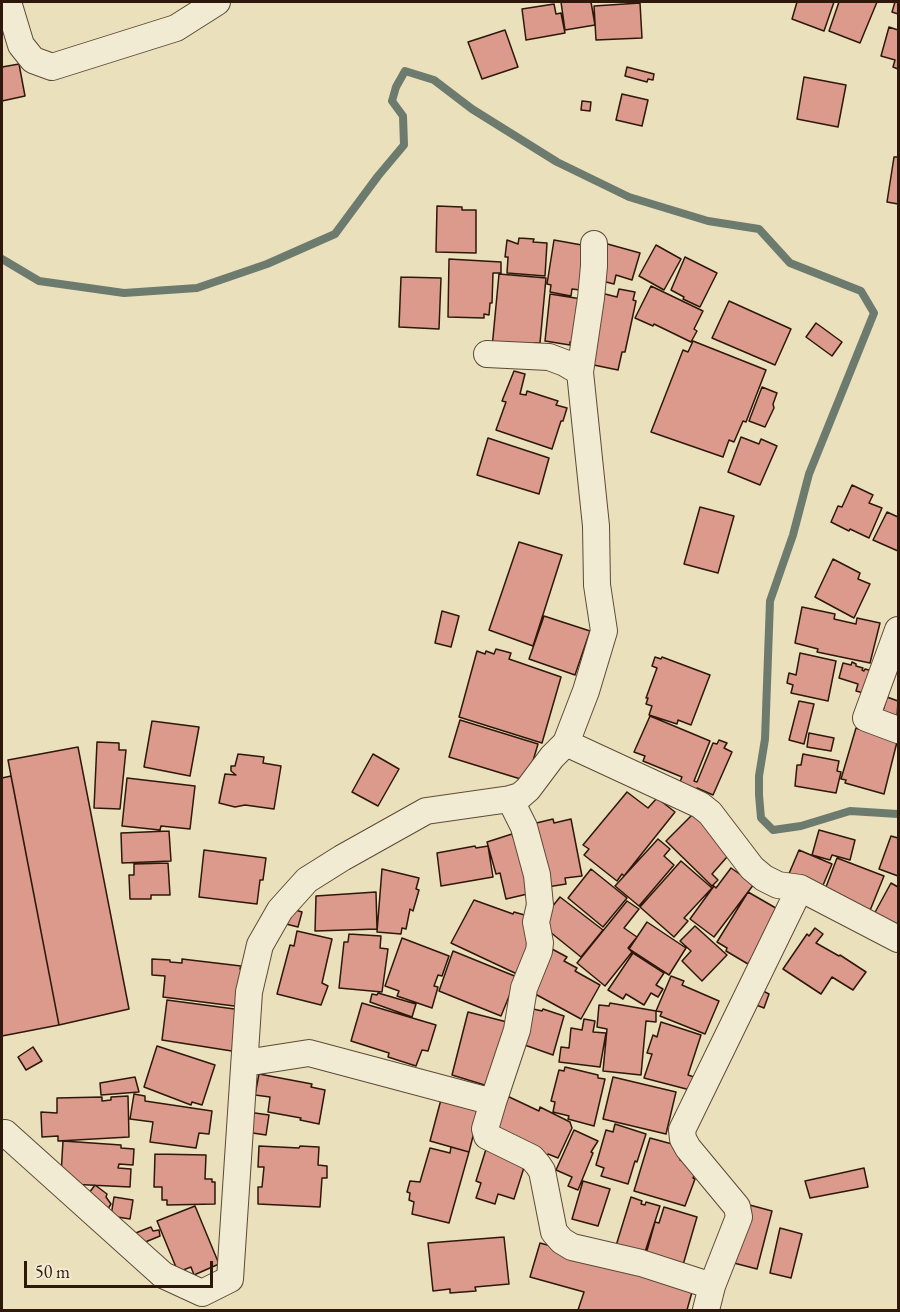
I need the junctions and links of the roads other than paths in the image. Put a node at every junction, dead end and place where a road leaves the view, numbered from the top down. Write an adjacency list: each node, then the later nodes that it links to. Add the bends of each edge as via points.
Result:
1 (8, 2): 2 (street, via 21,45 33,60 52,67 176,28)
2 (217, 2)
3 (594, 244): 5 (street)
4 (487, 354): 5 (street, via 549,357)
5 (580, 372): 8 (street, via 604,631)
6 (898, 630): 7 (street, via 866,718)
7 (898, 730)
8 (566, 743): 9 (street, via 528,789); 10 (street, via 700,805 764,878)
9 (510, 799): 12 (street, via 426,811 307,880 280,910 260,945 249,992); 13 (street, via 524,827 537,875 540,905 536,922 540,943)
10 (800, 888): 11 (street); 15 (street, via 682,1130 688,1148 737,1207 739,1217)
11 (898, 939)
12 (245, 1063): 13 (street, via 309,1053); 14 (street, via 230,1279 202,1293 163,1275 5,1132)
13 (494, 1102): 15 (street, via 485,1130 487,1136 532,1158 538,1165 554,1232 562,1241 641,1263)
14 (2, 1136)
15 (709, 1298)

